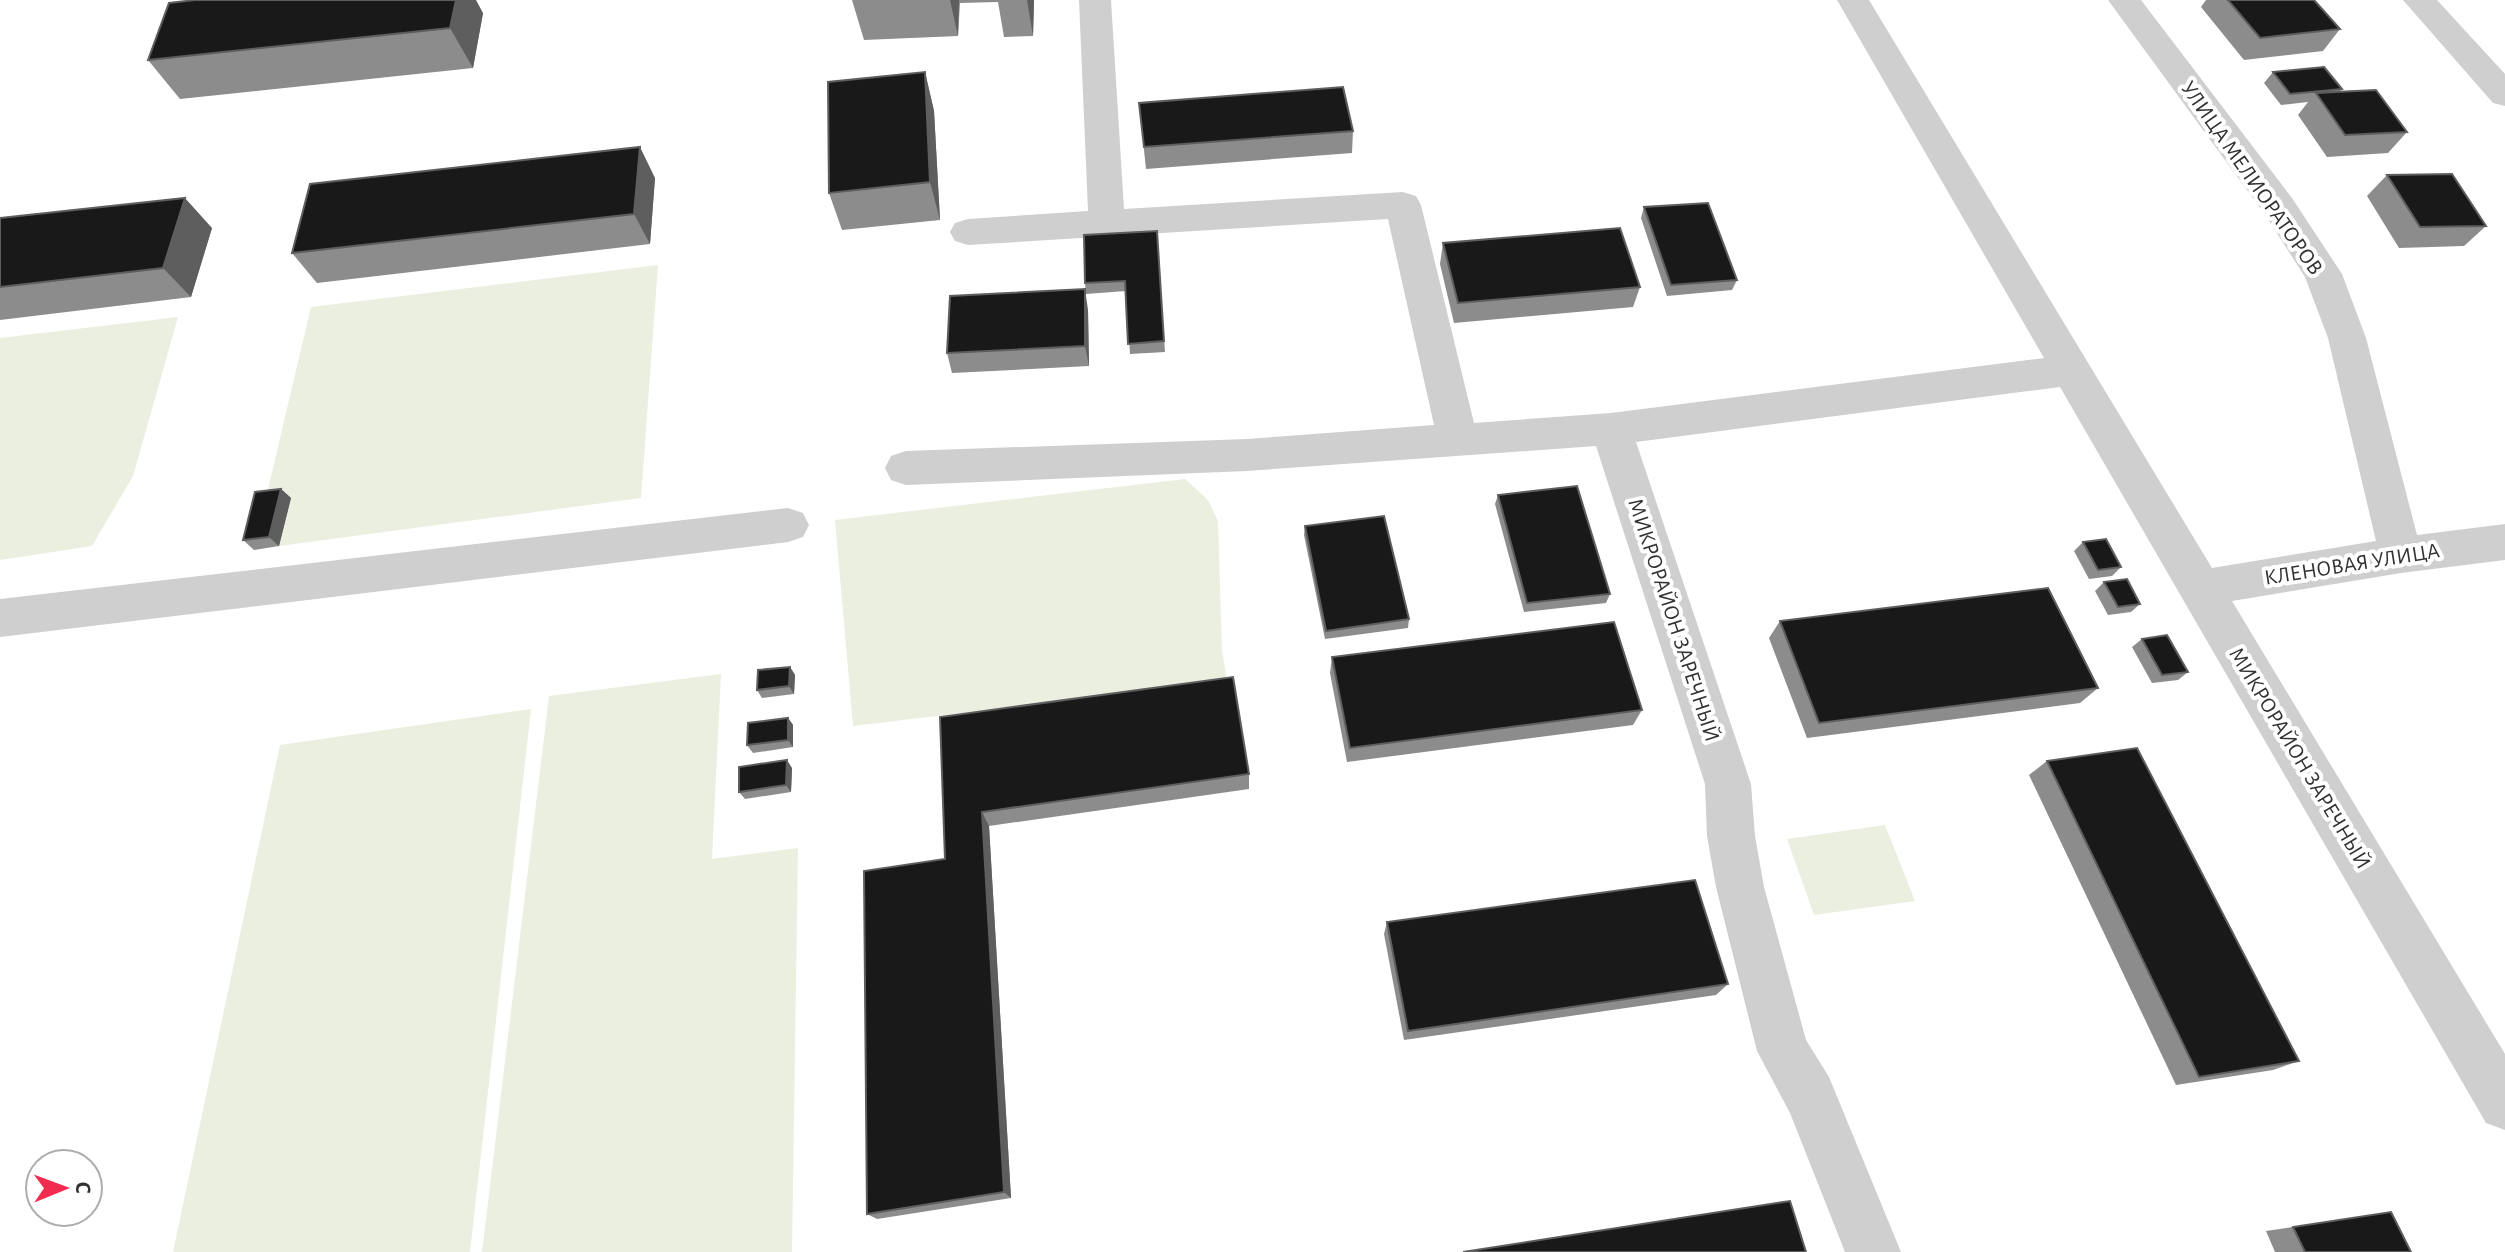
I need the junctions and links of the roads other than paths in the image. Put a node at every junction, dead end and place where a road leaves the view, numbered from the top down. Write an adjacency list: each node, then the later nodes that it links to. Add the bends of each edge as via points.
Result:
1 (1095, 0): 6 (street)
2 (1853, 0): 8 (street, МИКРОРАЙОН ЗАРЕЧНЫЙ)
3 (2124, 0): 14 (street, УЛИЦА МЕЛИОРАТОРОВ, via 2323,274 2347,338)
4 (2419, 0): 5 (street)
5 (2505, 95)
6 (1107, 224): 7 (street); 10 (street, via 1403,205)
7 (968, 232)
8 (2072, 370): 9 (street); 15 (street, МИКРОРАЙОН ЗАРЕЧНЫЙ)
9 (1611, 429): 10 (street); 18 (street, МИКРОРАЙОН ЗАРЕЧНЫЙ, via 1728,784 1740,887 1783,1051 1810,1096)
10 (1458, 442): 11 (street)
11 (906, 468)
12 (788, 525): 16 (street)
13 (2505, 542): 14 (street, КЛЕНОВАЯ УЛИЦА)
14 (2401, 555): 15 (street, КЛЕНОВАЯ УЛИЦА)
15 (2200, 588): 17 (street, МИКРОРАЙОН ЗАРЕЧНЫЙ)
16 (0, 618)
17 (2505, 1104)
18 (1873, 1252)

